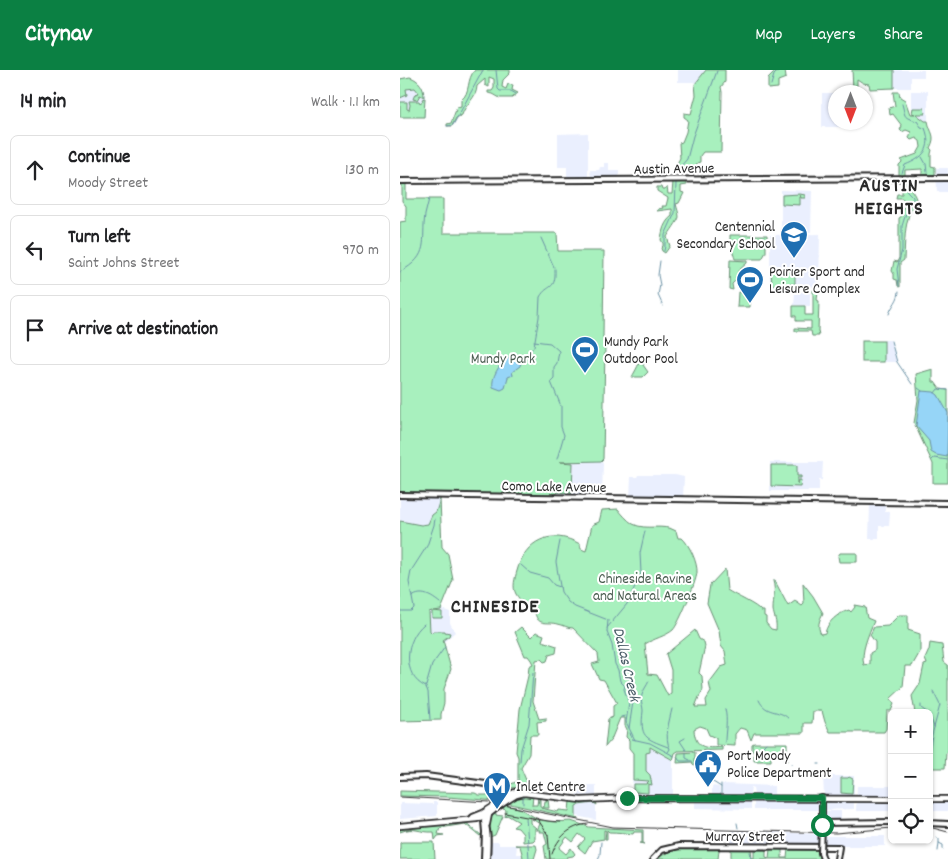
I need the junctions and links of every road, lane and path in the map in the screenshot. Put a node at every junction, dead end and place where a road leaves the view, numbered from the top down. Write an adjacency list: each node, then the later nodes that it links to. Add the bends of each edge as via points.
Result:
1 (948, 178): 2 (main road, Austin Avenue)
2 (400, 181)
3 (400, 496): 4 (main road, Como Lake Avenue)
4 (948, 503)
5 (400, 777): 6 (main road, via 426,776 499,786)
6 (509, 797): 7 (main road, via 524,793 575,799); 11 (main road, bridge)
7 (822, 798): 8 (main road); 14 (main road)
8 (888, 799)
9 (933, 799): 10 (main road)
10 (948, 799)
11 (482, 816): 16 (main road); 17 (main road); 17 (main road)
12 (888, 822): 14 (main road)
13 (933, 823): 15 (main road)
14 (822, 824): 19 (main road, bridge)
15 (948, 824)
16 (400, 825)
17 (487, 859)
18 (654, 859): 20 (main road, Murray Street, via 666,848 682,846 838,847)
19 (823, 859)
20 (837, 859)

